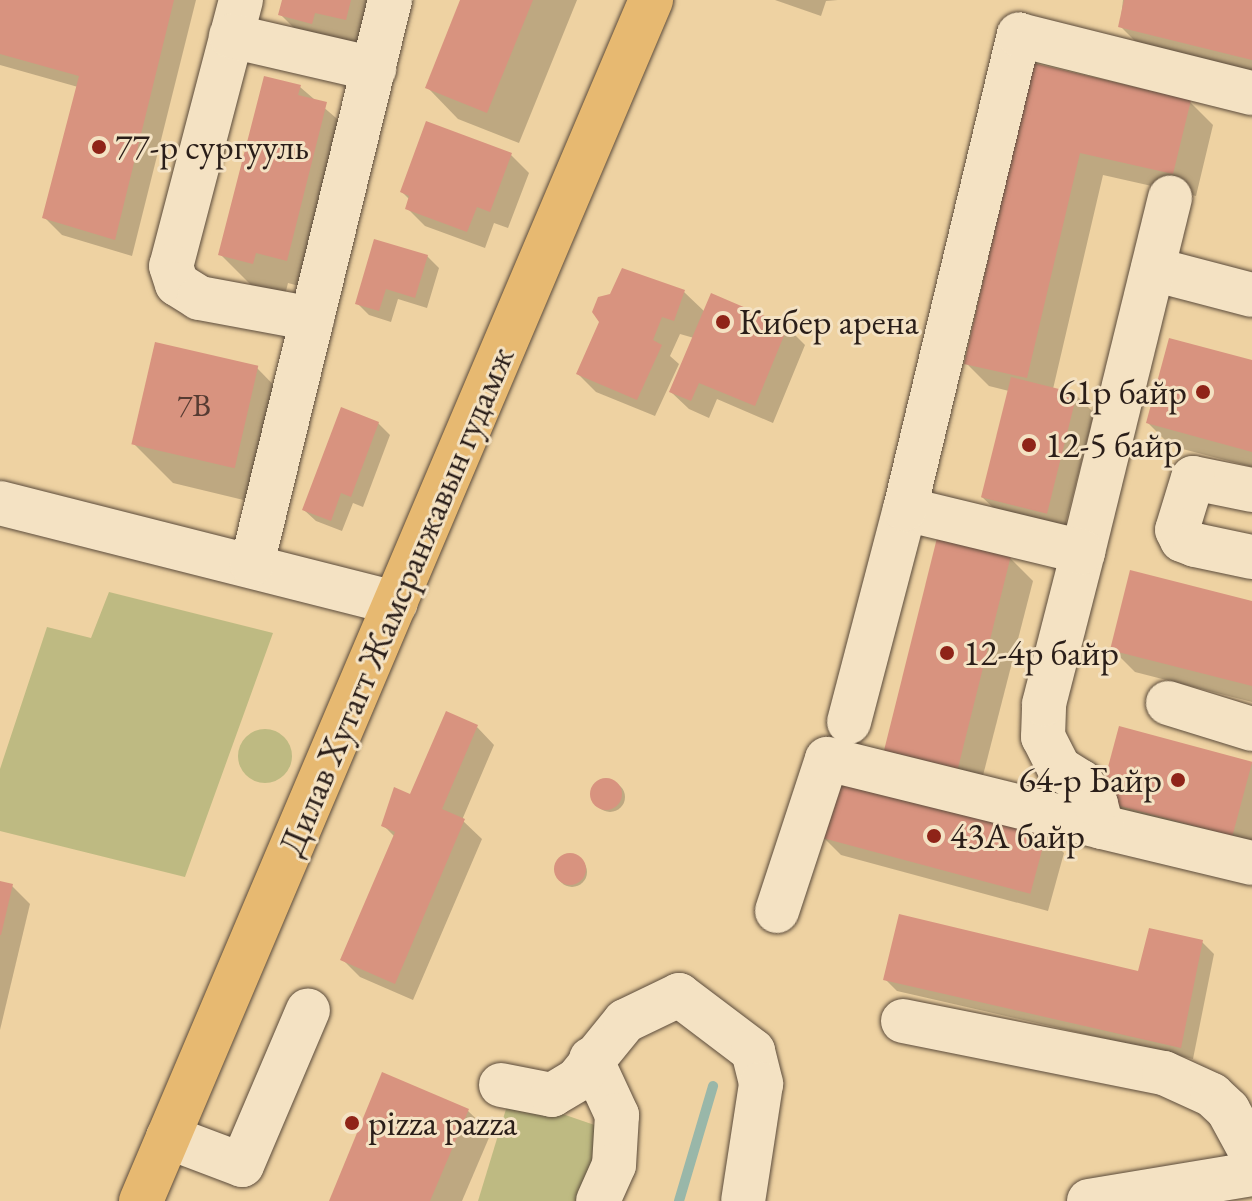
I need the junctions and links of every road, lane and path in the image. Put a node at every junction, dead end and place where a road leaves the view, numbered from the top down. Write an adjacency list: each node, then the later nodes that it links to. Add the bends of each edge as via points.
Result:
1 (390, 0): 4 (street)
2 (651, 0): 16 (main road, Дилав Хутагт Жамсранжавын гудамж)
3 (236, 18): 4 (street); 9 (street, via 171,266 177,284 199,298)
4 (374, 69): 9 (street)
5 (1252, 93): 12 (street, via 1019,35)
6 (1170, 198): 7 (street)
7 (1153, 269): 8 (street); 13 (street)
8 (1252, 295)
9 (312, 319): 15 (street)
10 (1252, 490): 14 (street, via 1193,478 1177,530 1182,540 1195,545)
11 (0, 503): 15 (street)
12 (905, 509): 13 (street); 18 (street)
13 (1083, 552): 20 (street, via 1044,704 1043,737 1059,768 1081,782 1096,804)
14 (1252, 557)
15 (252, 564): 16 (street)
16 (396, 603): 27 (main road, Дилав Хутагт Жамсранжавын гудамж)
17 (1168, 703): 19 (street)
18 (849, 722)
19 (1252, 729)
20 (1102, 827): 21 (street); 22 (street, via 827,759)
21 (1252, 863)
22 (777, 911)
23 (308, 1010): 27 (street, via 242,1165)
24 (903, 1021): 28 (street, via 1164,1073 1212,1095 1228,1110)
25 (591, 1059): 26 (street, via 577,1080 552,1095); 31 (street, via 617,1115 614,1165); 32 (street, via 625,1021 679,995 753,1051 761,1084)
26 (501, 1085)
27 (168, 1137): 30 (main road, Дилав Хутагт Жамсранжавын гудамж)
28 (1252, 1154)
29 (1252, 1174): 33 (street)
30 (141, 1201)
31 (598, 1201)
32 (743, 1201)
33 (1089, 1201)

